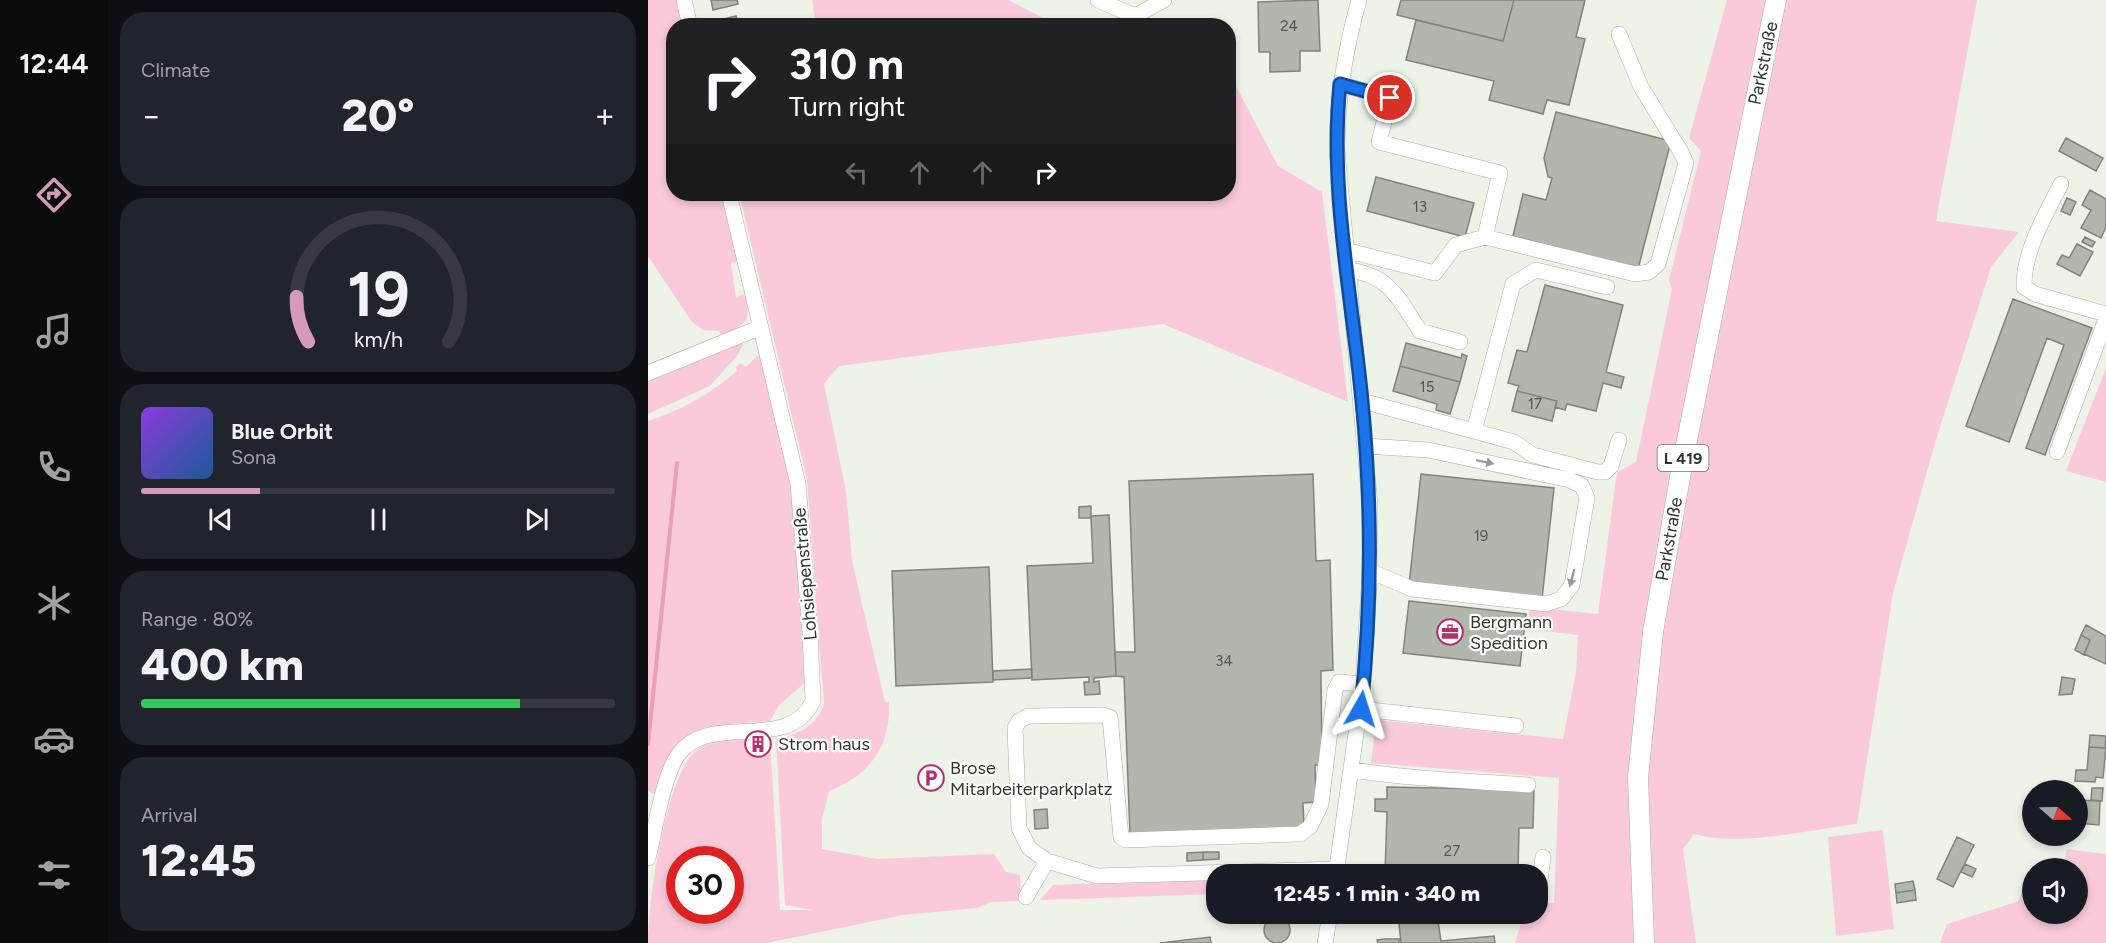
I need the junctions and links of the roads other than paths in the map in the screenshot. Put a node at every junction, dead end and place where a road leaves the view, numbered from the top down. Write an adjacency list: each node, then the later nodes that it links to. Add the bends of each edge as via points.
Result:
1 (684, 0): 6 (street)
2 (1098, 0): 3 (street, via 1135,16)
3 (1164, 0)
4 (1359, 0): 8 (street)
5 (1776, 0): 40 (main road, Parkstraße / L 419, via 1687,437 1653,632 1638,777)
6 (688, 18)
7 (1619, 34): 11 (street, via 1641,87 1686,164 1658,264 1649,272 1635,274)
8 (1340, 84): 11 (street, via 1390,98 1379,142 1500,173); 12 (street, via 1337,150)
9 (2061, 184): 15 (street, via 2033,246 2024,275 2025,287 2035,294)
10 (731, 201): 17 (street, Lohsiepenstraße)
11 (1485, 237): 12 (street, via 1456,245 1435,273)
12 (1345, 250): 13 (street)
13 (1348, 270): 18 (street, via 1369,272 1388,284 1420,331); 20 (street)
14 (1607, 287): 21 (street, via 1536,270 1513,284)
15 (2106, 314)
16 (2106, 319): 24 (street)
17 (761, 327): 19 (street); 32 (street, Lohsiepenstraße, via 798,484 813,701 808,712 795,722 777,729 709,734 694,740 678,755 669,773)
18 (1460, 342)
19 (648, 373)
20 (1362, 401): 21 (street); 23 (street)
21 (1474, 431): 22 (street, via 1515,442 1533,455 1598,472 1611,466)
22 (1619, 440)
23 (1366, 446): 25 (street); 25 (street, one-way to 25, via 1428,450 1570,480 1582,486 1587,498 1572,585 1561,599 1546,604 1412,589)
24 (2057, 452)
25 (1370, 572): 26 (street)
26 (1363, 684): 27 (street); 33 (street, via 1339,682 1335,690 1321,804 1310,827 1300,834 1126,840 1121,837 1110,717 1028,716 1019,721 1015,728 1019,828 1029,848)
27 (1361, 709): 28 (street); 29 (street)
28 (1516, 726)
29 (1353, 770): 30 (street, via 1432,780); 34 (street)
30 (1528, 785)
31 (1543, 857): 35 (street)
32 (648, 858)
33 (1047, 861): 36 (street, via 1097,876); 37 (street)
34 (1337, 864)
35 (1542, 864)
36 (1206, 874)
37 (1026, 897)
38 (1328, 924): 39 (street)
39 (1325, 943)
40 (1644, 943)

